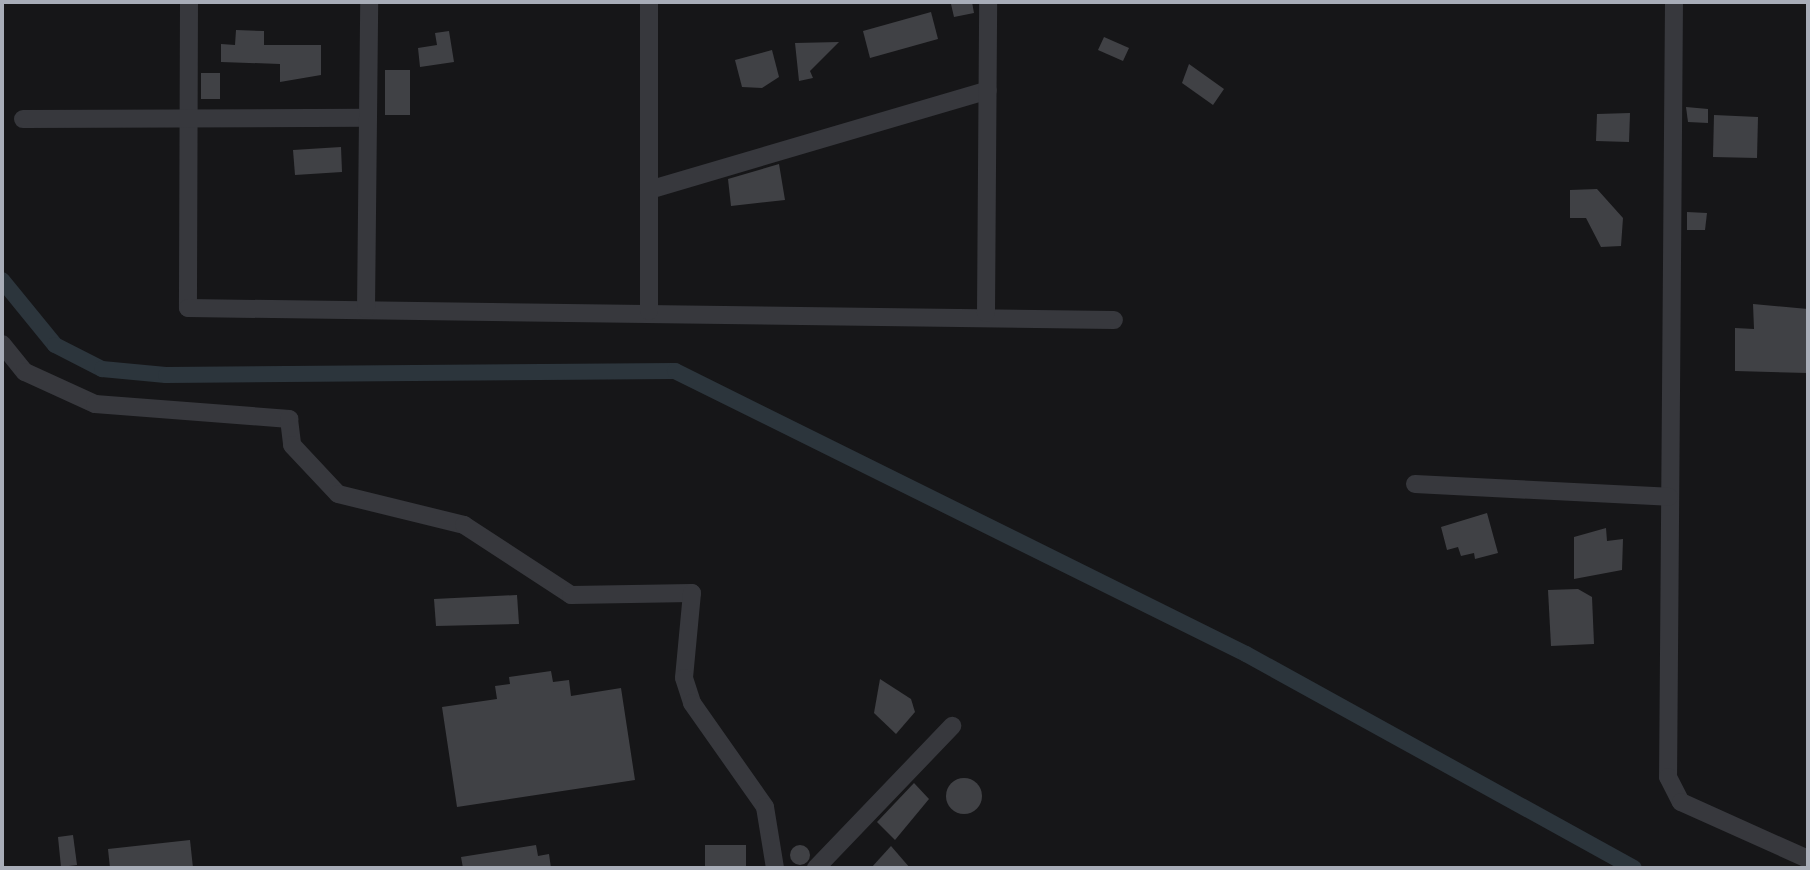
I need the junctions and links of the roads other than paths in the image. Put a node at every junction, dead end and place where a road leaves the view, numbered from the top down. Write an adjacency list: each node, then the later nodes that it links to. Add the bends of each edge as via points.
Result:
1 (189, 2): 9 (street)
2 (369, 2): 7 (street)
3 (649, 2): 10 (street)
4 (988, 2): 6 (street)
5 (1674, 2): 17 (street)
6 (988, 90): 10 (street); 13 (street)
7 (368, 118): 9 (street); 11 (street)
8 (23, 119): 9 (street)
9 (189, 119): 11 (street, via 188,308)
10 (649, 190): 12 (street)
11 (366, 309): 12 (street)
12 (649, 311): 13 (street)
13 (986, 313): 14 (street)
14 (1114, 320)
15 (2, 344): 20 (street, via 25,372 95,404 289,419 292,445 338,494 464,525 571,595 692,593 684,678 692,703 765,807)
16 (1415, 484): 17 (street)
17 (1669, 497): 19 (street, via 1672,791 1694,809)
18 (952, 726): 21 (street)
19 (1808, 859)
20 (775, 868)
21 (816, 868)

